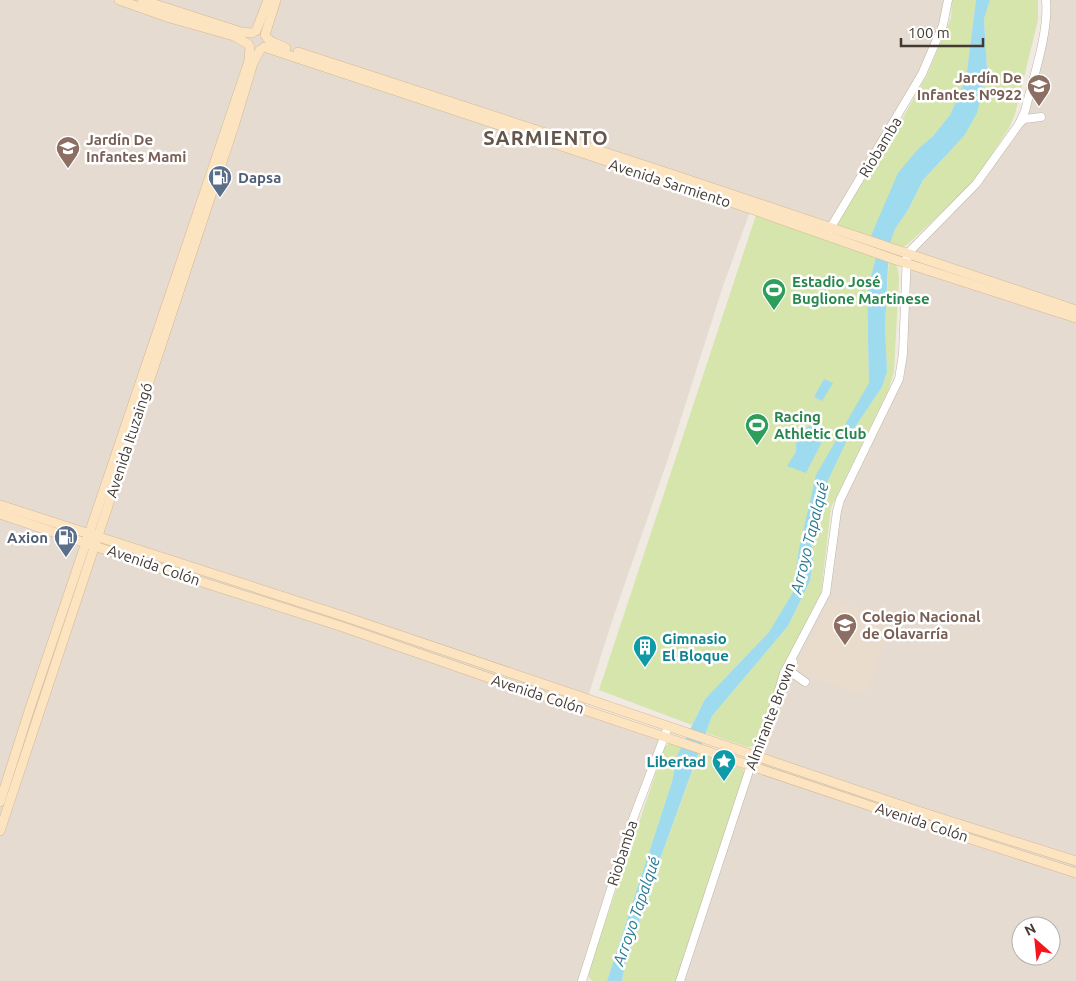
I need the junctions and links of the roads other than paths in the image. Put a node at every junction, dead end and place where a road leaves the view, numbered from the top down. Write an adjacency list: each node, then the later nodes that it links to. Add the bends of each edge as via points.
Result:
1 (118, 0): 8 (main road, via 234,36)
2 (142, 0): 7 (main road, Avenida Sarmiento, via 241,32)
3 (268, 0): 7 (main road)
4 (276, 0): 7 (main road)
5 (948, 0): 12 (street, Riobamba, via 944,26 922,74)
6 (1046, 0): 10 (street, via 1047,15)
7 (260, 34): 8 (main road, via 248,38); 9 (main road, via 267,43); 12 (main road, Avenida Sarmiento, via 280,46 671,174)
8 (249, 45): 9 (main road, via 255,50); 19 (main road, Avenida Ituzaingó, via 249,61)
9 (262, 49): 12 (main road, Avenida Sarmiento); 19 (main road, Avenida Ituzaingó, via 253,63)
10 (1028, 100): 11 (street); 11 (street, via 1033,111 1041,117 1024,119)
11 (1019, 124): 14 (street, via 976,184)
12 (829, 232): 13 (main road, Avenida Sarmiento)
13 (842, 236): 14 (main road, Avenida Sarmiento); 14 (main road, Avenida Sarmiento, via 896,260)
14 (904, 256): 15 (main road, Avenida Sarmiento); 16 (main road, Avenida Sarmiento); 20 (street, Almirante Brown, via 901,372 840,500 826,593)
15 (1076, 310)
16 (1076, 318)
17 (0, 505): 19 (main road, Avenida Colón)
18 (0, 514): 19 (main road, Avenida Colón)
19 (92, 539): 22 (main road, Avenida Colón, via 343,616); 25 (main road, Avenida Ituzaingó, via 30,708); 26 (main road, Avenida Ituzaingó)
20 (797, 649): 21 (street, Almirante Brown, via 784,673); 21 (street, via 790,668 805,682 787,681)
21 (777, 697): 23 (street, Almirante Brown)
22 (671, 733): 23 (main road, Avenida Colón, via 716,742); 24 (main road, Avenida Colón); 29 (street, Riobamba, via 630,827)
23 (754, 756): 24 (street, Almirante Brown); 27 (main road, Avenida Colón)
24 (751, 765): 28 (main road, Avenida Colón); 30 (street, Almirante Brown)
25 (0, 802)
26 (0, 831)
27 (1076, 861)
28 (1076, 872)
29 (582, 981)
30 (680, 981)

